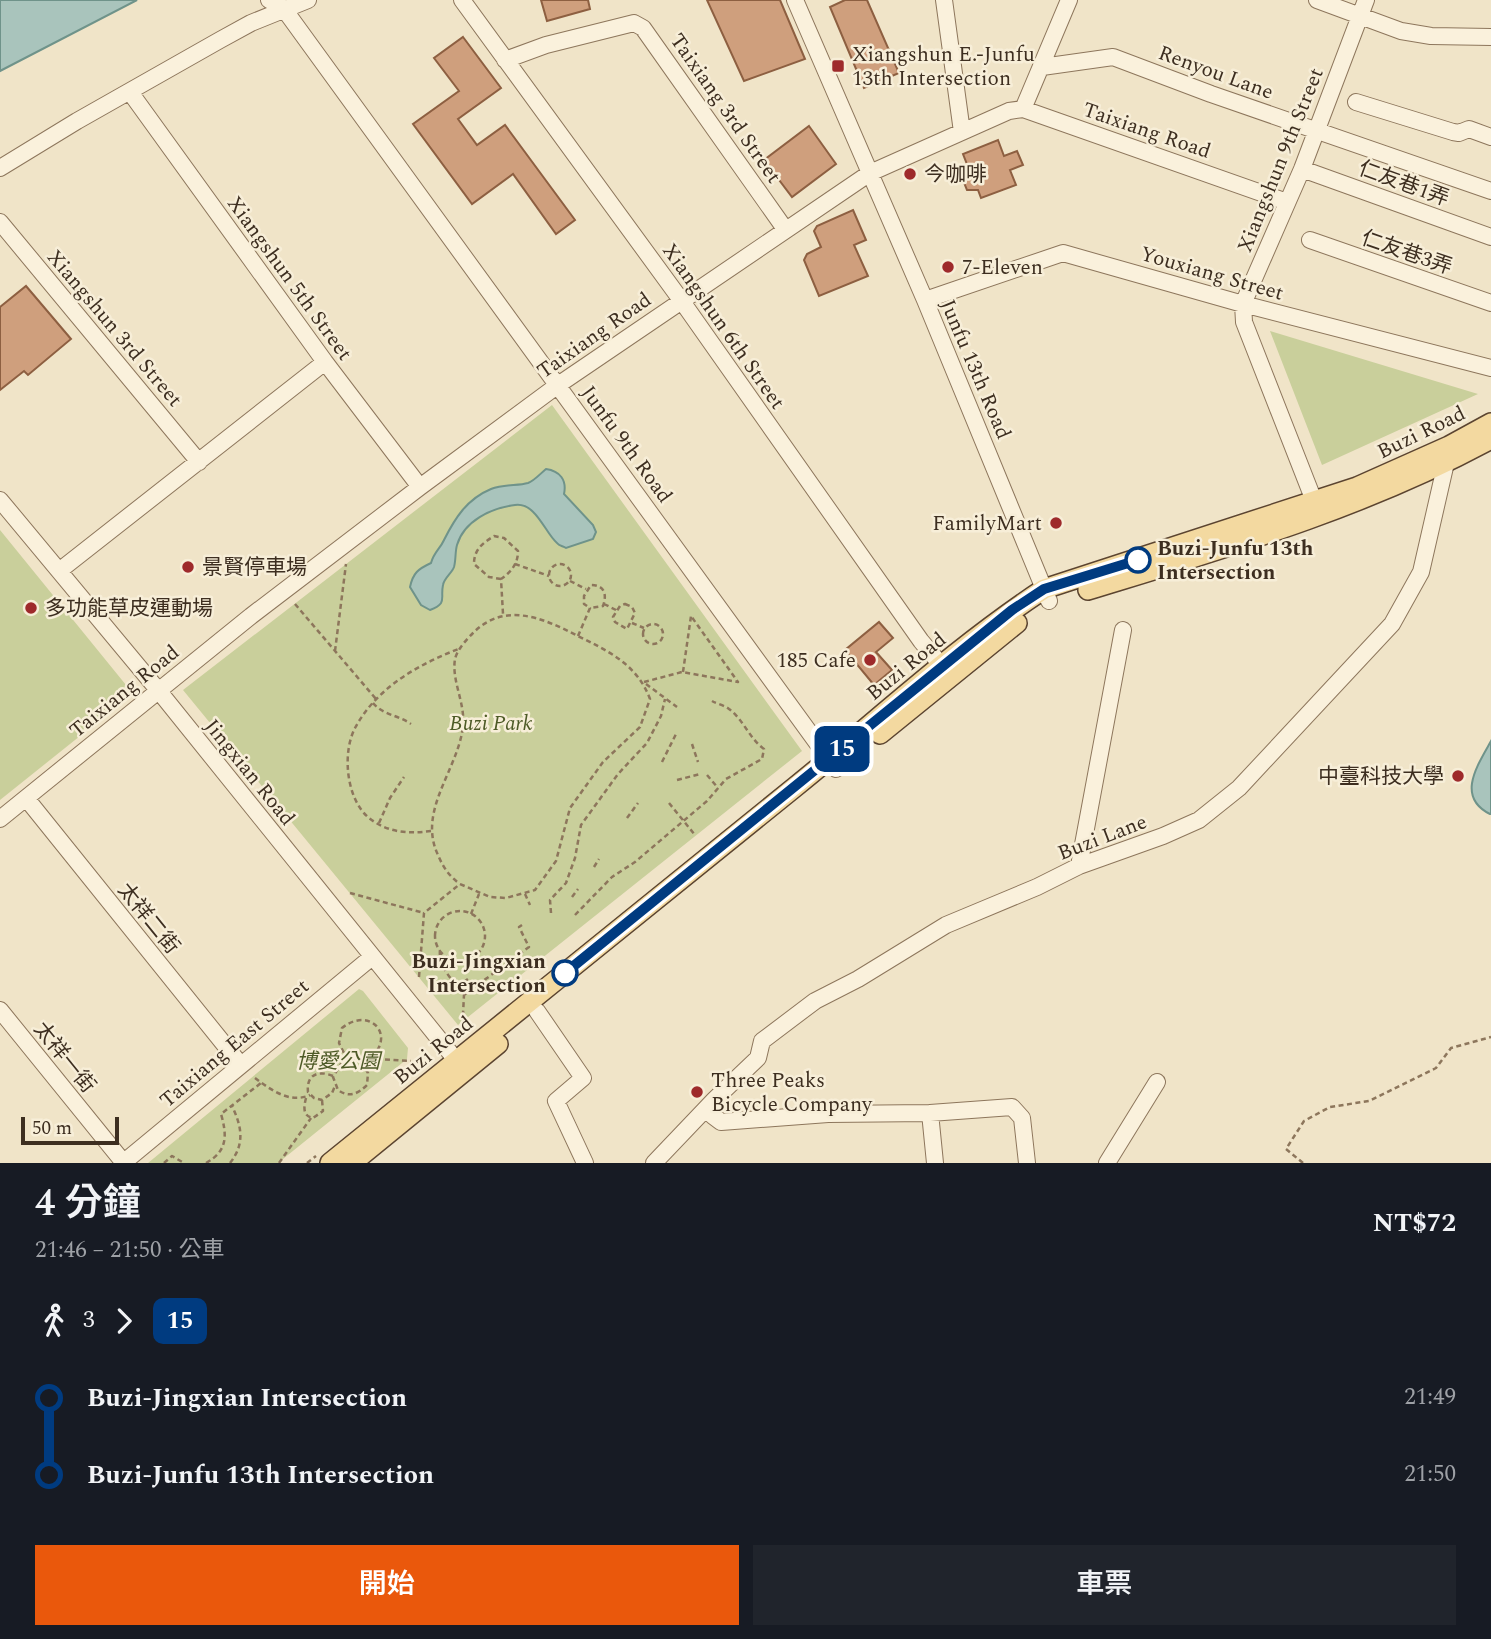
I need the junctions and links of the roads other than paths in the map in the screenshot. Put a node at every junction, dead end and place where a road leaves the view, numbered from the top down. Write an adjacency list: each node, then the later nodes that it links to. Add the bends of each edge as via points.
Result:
1 (308, 0): 7 (street)
2 (462, 0): 10 (street, Xiangshun 6th Street)
3 (796, 0): 20 (street, Junfu 13th Road)
4 (944, 0): 16 (street)
5 (1069, 0): 11 (street)
6 (1317, 0): 8 (street)
7 (277, 2): 12 (street); 33 (street, Junfu 9th Road)
8 (1363, 8): 9 (street, via 1401,31); 15 (street, Xiangshun 9th Street)
9 (1491, 37)
10 (505, 60): 24 (street, Taixiang 3rd Street, via 634,23 643,28); 27 (street, Xiangshun 6th Street)
11 (1042, 67): 14 (street); 15 (street, Renyou Lane, via 1113,57)
12 (130, 92): 18 (street); 31 (street, Xiangshun 5th Street)
13 (1356, 102): 17 (street, via 1453,132 1469,129)
14 (1023, 109): 16 (street, Taixiang Road); 22 (street, Taixiang Road)
15 (1318, 130): 19 (street, Xiangshun 9th Street); 21 (street, Renyou Lane)
16 (962, 132): 20 (street, Taixiang Road)
17 (1491, 137)
18 (0, 168)
19 (1302, 169): 22 (street, Xiangshun 9th Street); 25 (street, 仁友巷1弄)
20 (870, 173): 24 (street, Taixiang Road); 28 (street, Junfu 13th Road)
21 (1491, 191)
22 (1287, 202): 30 (street, Xiangshun 9th Street)
23 (0, 222): 37 (street, Xiangshun 3rd Street)
24 (786, 229): 27 (street, Taixiang Road)
25 (1491, 237)
26 (1310, 240): 29 (street, 仁友巷3弄)
27 (681, 300): 33 (street, Taixiang Road); 44 (street, Xiangshun 6th Street)
28 (925, 300): 30 (street, Youxiang Street, via 1063,253); 42 (street, Junfu 13th Road)
29 (1491, 303)
30 (1243, 304): 32 (street, Youxiang Street); 40 (street, via 1244,322)
31 (325, 362): 37 (street); 38 (street, Xiangshun 5th Street)
32 (1491, 368)
33 (558, 385): 38 (street, Taixiang Road); 46 (street, Junfu 9th Road)
34 (1491, 423): 36 (main road, Buzi Road)
35 (1491, 439): 36 (main road, Buzi Road)
36 (1448, 455): 40 (main road, Buzi Road, via 1357,487); 49 (street, Buzi Lane, via 1422,572 1392,624 1239,788 1199,820)
37 (199, 462): 41 (street)
38 (420, 487): 45 (street, Taixiang Road)
39 (0, 500): 41 (street, Jingxian Road)
40 (1317, 509): 42 (main road, Buzi Road)
41 (59, 571): 45 (street, Jingxian Road)
42 (1047, 595): 44 (main road, Buzi Road, via 1019,621)
43 (1123, 630): 49 (street)
44 (946, 671): 46 (main road, Buzi Road)
45 (158, 690): 47 (street, Taixiang Road); 50 (street, Jingxian Road)
46 (832, 765): 52 (main road, Buzi Road); 54 (main road, Buzi Road)
47 (26, 798): 48 (street, Taixiang Road); 53 (street, 太祥二街)
48 (0, 819)
49 (1079, 866): 56 (street, Buzi Lane, via 946,925 815,1001 762,1041 758,1058)
50 (372, 957): 53 (street, Taixiang East Street); 54 (street, Jingxian Road)
51 (0, 1010): 58 (street, 太祥一街)
52 (537, 1011): 54 (main road, Buzi Road); 61 (street, via 583,1078 556,1101)
53 (240, 1064): 58 (street, Taixiang East Street)
54 (461, 1066): 59 (main road, Buzi Road); 60 (main road, Buzi Road)
55 (1157, 1082): 65 (street)
56 (715, 1099): 57 (street, via 713,1116 721,1122); 62 (street, Buzi Lane)
57 (930, 1113): 63 (street); 64 (street, via 1012,1107 1022,1118)
58 (124, 1163)
59 (330, 1163)
60 (352, 1163)
61 (585, 1163)
62 (654, 1163)
63 (935, 1163)
64 (1027, 1163)
65 (1107, 1163)

